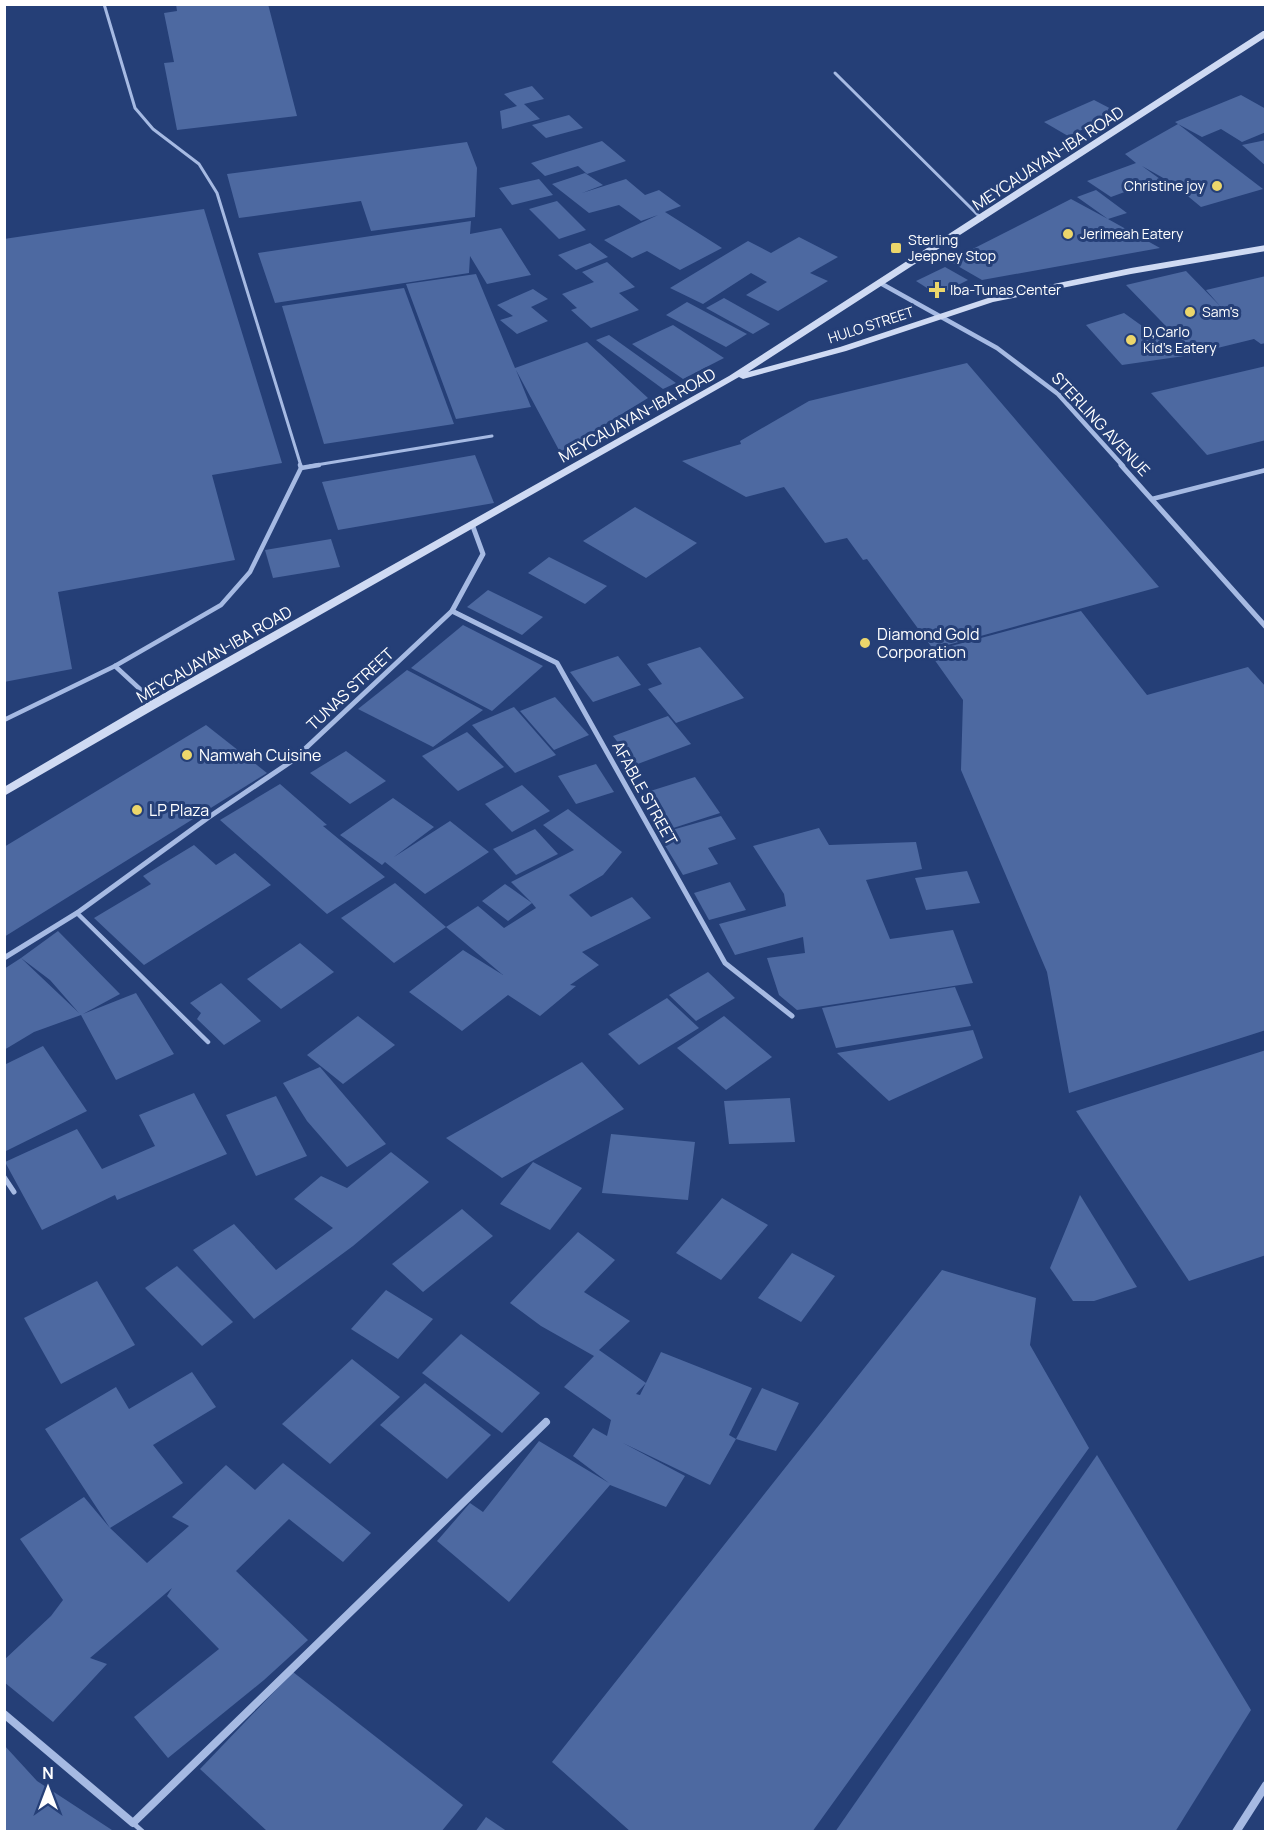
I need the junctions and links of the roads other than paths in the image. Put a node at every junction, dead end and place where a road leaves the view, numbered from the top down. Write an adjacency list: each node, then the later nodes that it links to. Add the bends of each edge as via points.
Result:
1 (104, 4): 10 (lane, via 135,108 153,129 199,164 217,193)
2 (1266, 33): 4 (main road, MEYCAUAYAN-IBA ROAD)
3 (835, 73): 4 (lane)
4 (982, 219): 6 (main road, MEYCAUAYAN-IBA ROAD)
5 (1266, 248): 7 (main road, HULO STREET, via 1056,285)
6 (882, 284): 7 (street, STERLING AVENUE); 8 (main road, MEYCAUAYAN-IBA ROAD)
7 (940, 315): 8 (main road, HULO STREET, via 843,349); 12 (street, STERLING AVENUE, via 997,348 1058,394)
8 (732, 378): 13 (main road, MEYCAUAYAN-IBA ROAD)
9 (492, 436): 10 (lane)
10 (301, 468): 16 (lane, via 250,572 221,605)
11 (1266, 470): 12 (lane)
12 (1152, 499): 15 (street, STERLING AVENUE)
13 (472, 524): 14 (street, TUNAS STREET, via 483,554); 17 (main road, MEYCAUAYAN-IBA ROAD)
14 (452, 611): 20 (street, TUNAS STREET, via 292,761); 22 (street, AFABLE STREET, via 557,663 725,963)
15 (1266, 627)
16 (115, 666): 17 (lane); 18 (lane)
17 (156, 703): 19 (main road, MEYCAUAYAN-IBA ROAD)
18 (4, 720)
19 (4, 792)
20 (77, 913): 21 (street, TUNAS STREET); 23 (lane)
21 (4, 958)
22 (792, 1016)
23 (208, 1042)
24 (4, 1177): 25 (lane)
25 (14, 1192)
26 (546, 1422): 29 (street)
27 (4, 1713): 29 (street)
28 (1266, 1785): 31 (street)
29 (133, 1823): 30 (lane)
30 (143, 1832)
31 (1236, 1832)

